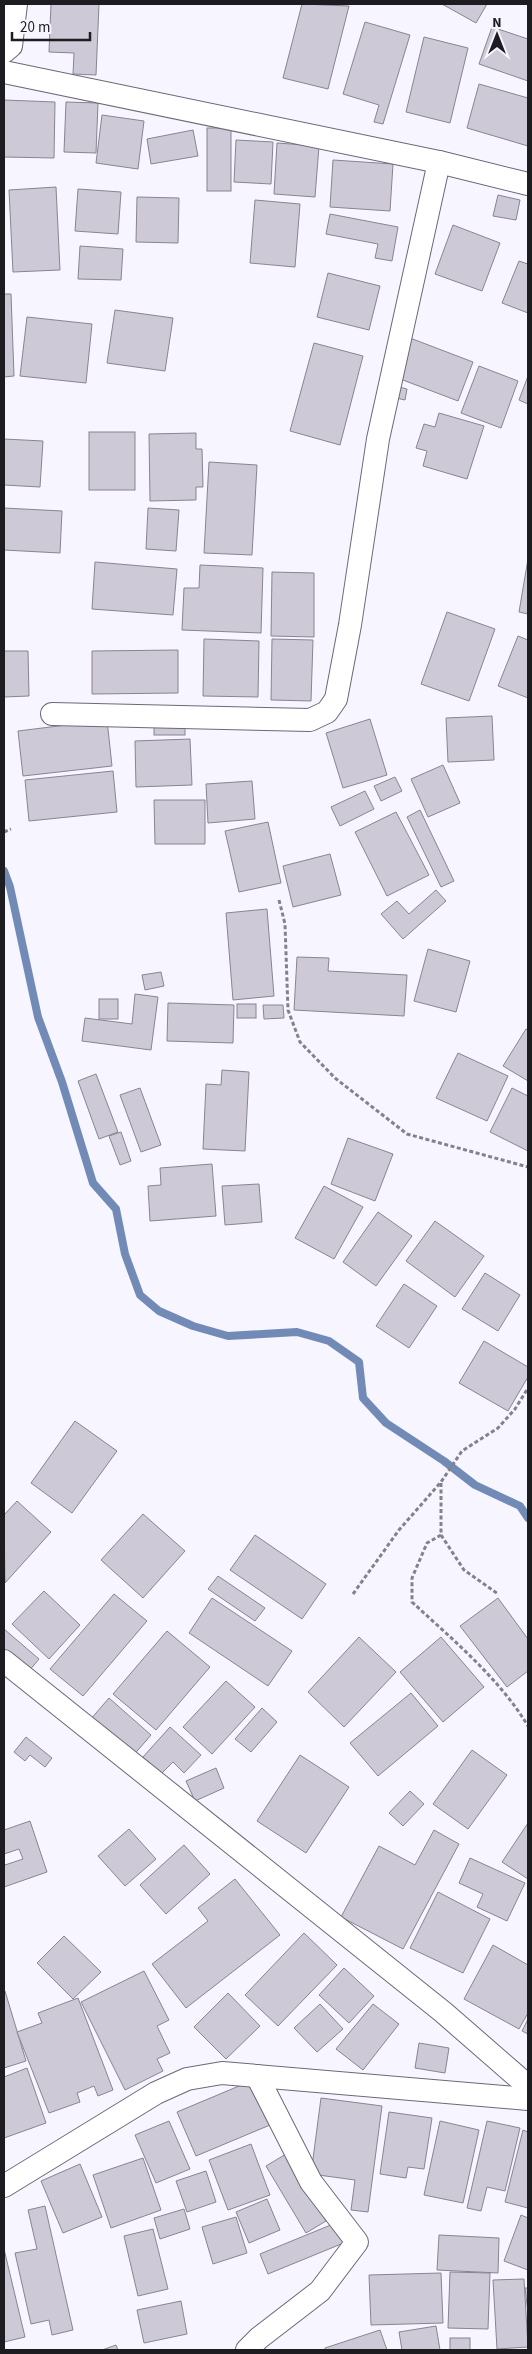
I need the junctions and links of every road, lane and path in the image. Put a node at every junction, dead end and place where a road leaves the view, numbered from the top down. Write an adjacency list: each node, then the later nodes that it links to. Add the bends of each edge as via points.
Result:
1 (16, 4): 2 (street, via 12,46)
2 (4, 52)
3 (4, 72): 4 (street)
4 (439, 162): 5 (street); 6 (street, via 378,439 336,699 327,712 310,720)
5 (528, 184)
6 (52, 714)
7 (11, 829): 8 (path)
8 (4, 832)
9 (279, 900): 10 (path, via 285,924 288,1010 300,1042 335,1078 406,1134)
10 (528, 1167)
11 (528, 1388): 12 (path, via 498,1428 462,1451)
12 (441, 1482): 13 (path); 14 (path, via 399,1530)
13 (441, 1535): 15 (path, via 464,1570); 17 (path, via 426,1543 412,1578 412,1602 471,1657)
14 (353, 1594)
15 (498, 1594)
16 (4, 1661): 19 (street, via 443,2012)
17 (528, 1726)
18 (256, 2076): 20 (street); 21 (street, via 222,2074 187,2080 156,2093); 22 (street, via 311,2182 357,2242 320,2290)
19 (528, 2086)
20 (528, 2099)
21 (4, 2186)
22 (247, 2350)

